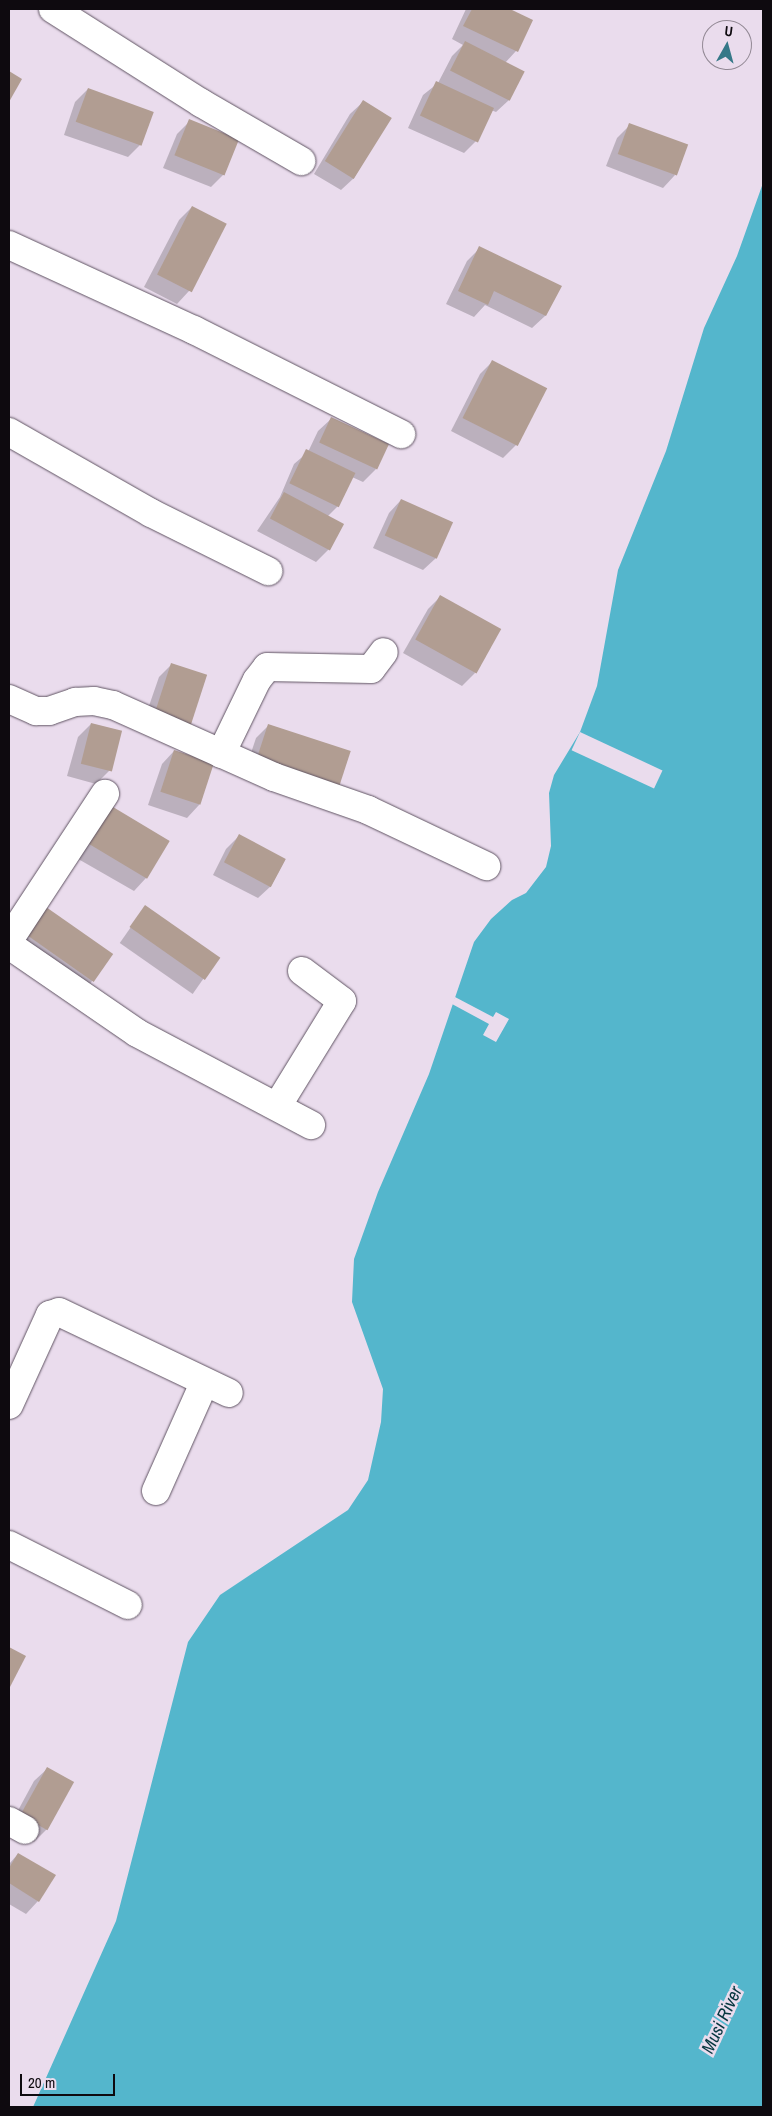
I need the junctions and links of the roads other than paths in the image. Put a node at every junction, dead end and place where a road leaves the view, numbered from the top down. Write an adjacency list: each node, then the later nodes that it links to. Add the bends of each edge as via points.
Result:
1 (52, 9): 2 (street, via 201,104)
2 (301, 161)
3 (9, 245): 5 (street, via 194,330)
4 (9, 432): 6 (street, via 151,513)
5 (401, 434)
6 (268, 571)
7 (384, 652): 9 (street, via 371,668 267,667 257,680)
8 (9, 698): 9 (street, via 36,711 49,711 75,702 113,705)
9 (221, 754): 11 (street, via 274,777 368,810)
10 (105, 794): 12 (street)
11 (486, 866)
12 (9, 940)
13 (9, 945): 15 (street, via 137,1033)
14 (302, 972): 15 (street, via 342,1001)
15 (278, 1105): 16 (street)
16 (311, 1125)
17 (204, 1383): 18 (street); 19 (street, via 59,1312 50,1315); 20 (street)
18 (229, 1393)
19 (9, 1405)
20 (156, 1491)
21 (9, 1545): 22 (street)
22 (128, 1604)

